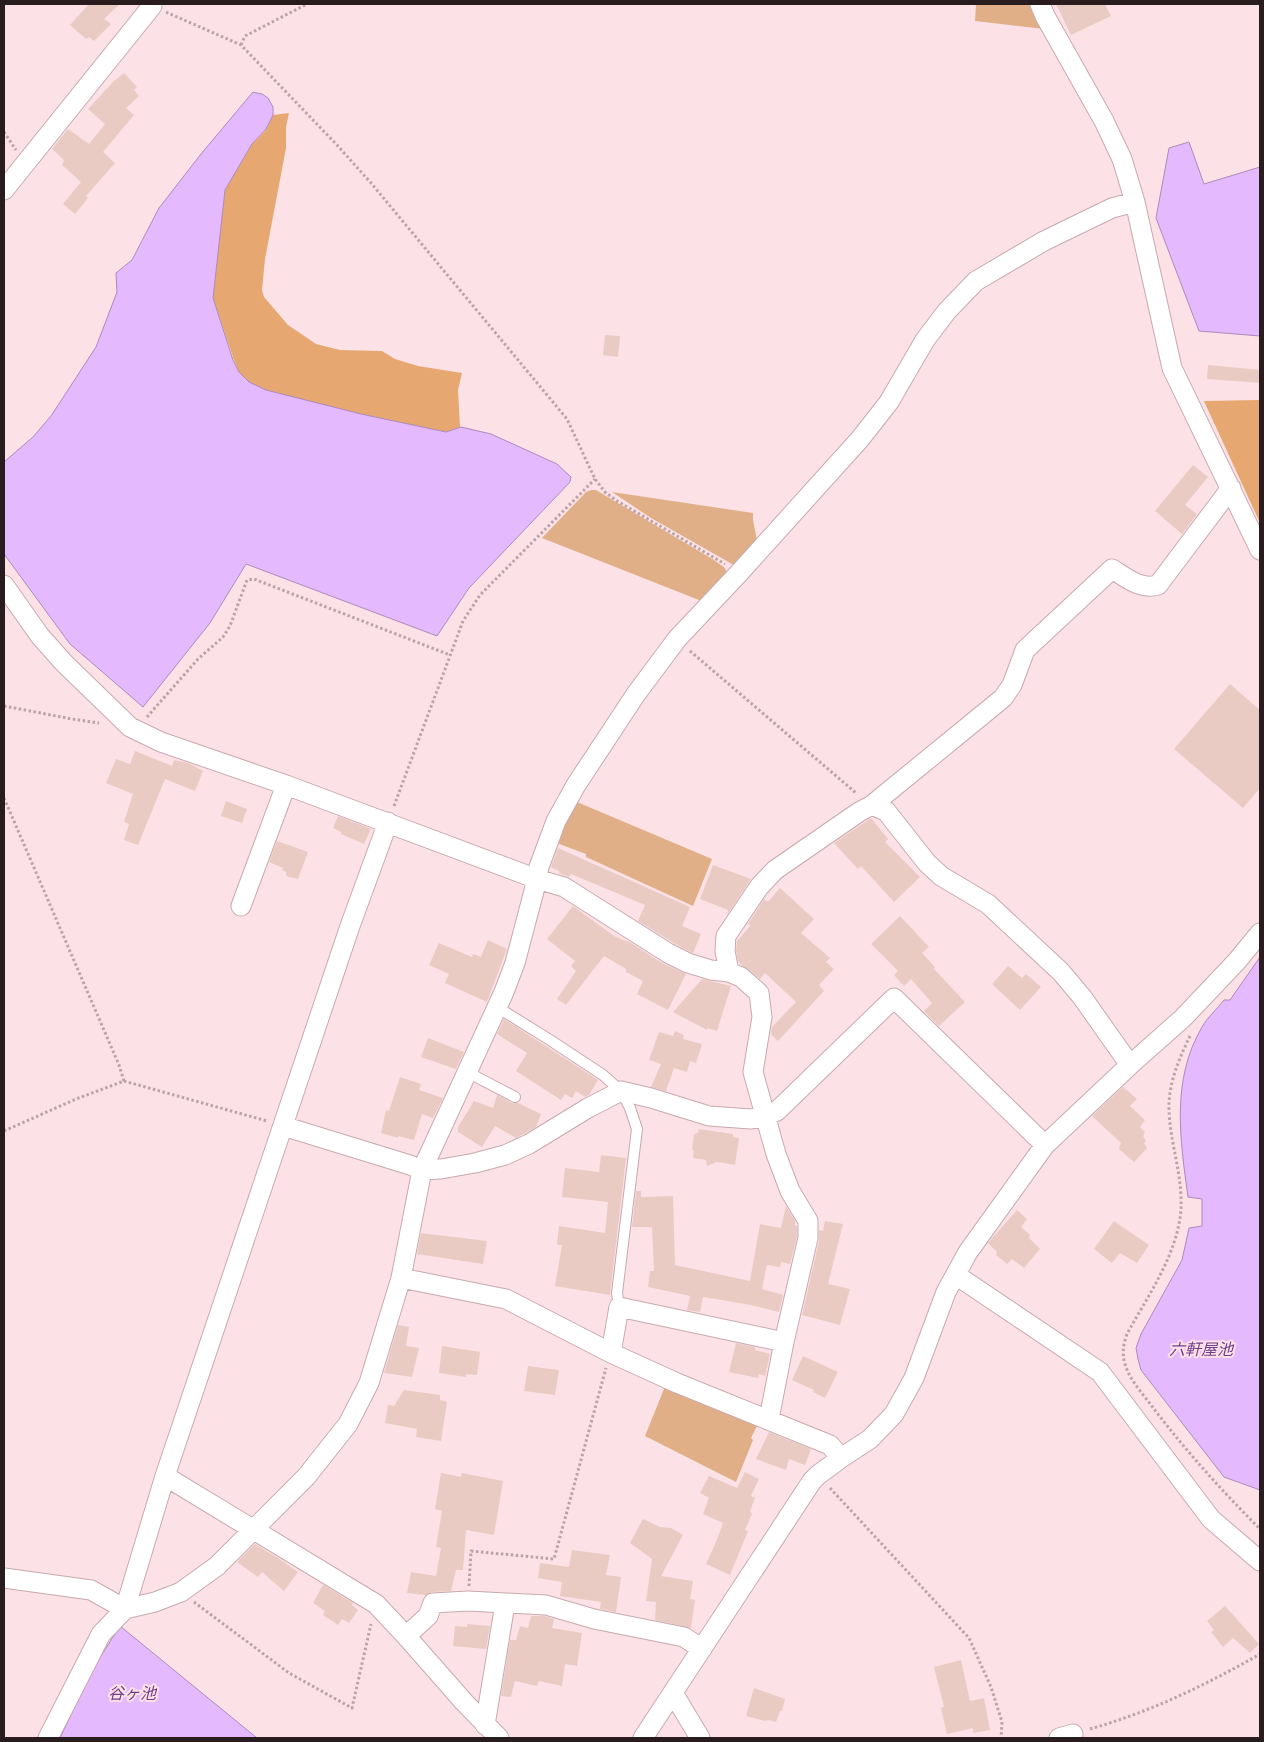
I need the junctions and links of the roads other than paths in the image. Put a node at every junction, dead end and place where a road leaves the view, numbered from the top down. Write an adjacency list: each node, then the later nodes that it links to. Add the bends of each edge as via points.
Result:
1 (1040, 4): 4 (street, via 1104,121 1122,159)
2 (152, 6): 3 (street)
3 (4, 190)
4 (1135, 202): 5 (street, via 1172,368); 11 (street, via 1112,208 1044,241 976,282 947,311 925,340 889,402 860,439 676,639 636,694 576,785 556,822)
5 (1230, 488): 6 (street); 9 (street, via 1158,585 1149,588 1140,585 1112,569 1025,650 1003,698)
6 (1260, 550)
7 (4, 585): 8 (street, via 64,664 130,727 161,742)
8 (286, 785): 10 (street); 12 (street)
9 (872, 805): 14 (street, via 776,870 759,887 726,936 724,951); 16 (street, via 886,810 926,863 941,876 988,904 1061,972)
10 (388, 822): 11 (street); 21 (street)
11 (537, 879): 14 (street, via 564,887 668,953 711,970); 15 (street, via 515,963)
12 (241, 906)
13 (1260, 933): 16 (street, via 1183,1018)
14 (729, 972): 20 (street, via 741,977 759,993 762,1017 753,1072)
15 (497, 1007): 17 (street); 18 (lane, via 603,1075)
16 (1130, 1065): 22 (street)
17 (467, 1072): 19 (lane); 23 (street)
18 (621, 1091): 20 (street, via 709,1116 751,1119); 23 (street, via 505,1155); 26 (lane, via 637,1129 616,1294)
19 (515, 1097)
20 (765, 1116): 22 (street, via 777,1111 894,998); 27 (street, via 790,1191 808,1220 808,1238)
21 (283, 1126): 23 (street); 31 (street)
22 (1045, 1145): 24 (street, via 968,1252)
23 (422, 1170): 25 (street)
24 (956, 1275): 30 (street, via 946,1292 914,1378 894,1414 870,1439); 33 (street, via 1100,1372 1211,1519)
25 (401, 1278): 28 (street, via 506,1299); 32 (street, via 369,1383 348,1424 306,1477)
26 (619, 1307): 27 (street); 28 (street)
27 (784, 1342): 29 (street)
28 (610, 1353): 29 (street)
29 (769, 1419): 30 (street, via 830,1446)
30 (841, 1458): 38 (street, via 812,1482)
31 (165, 1476): 32 (street); 36 (street)
32 (254, 1529): 36 (street, via 218,1566 181,1592); 37 (street, via 376,1604)
33 (1260, 1561)
34 (4, 1578): 36 (street, via 91,1590)
35 (504, 1604): 37 (street, via 433,1603 428,1616); 38 (street, via 546,1605 684,1638); 40 (street)
36 (125, 1609): 41 (street, via 101,1634)
37 (406, 1636): 40 (street)
38 (702, 1648): 39 (street)
39 (673, 1693): 43 (street); 44 (street)
40 (485, 1725): 42 (street)
41 (48, 1738)
42 (499, 1738)
43 (643, 1738)
44 (700, 1738)

